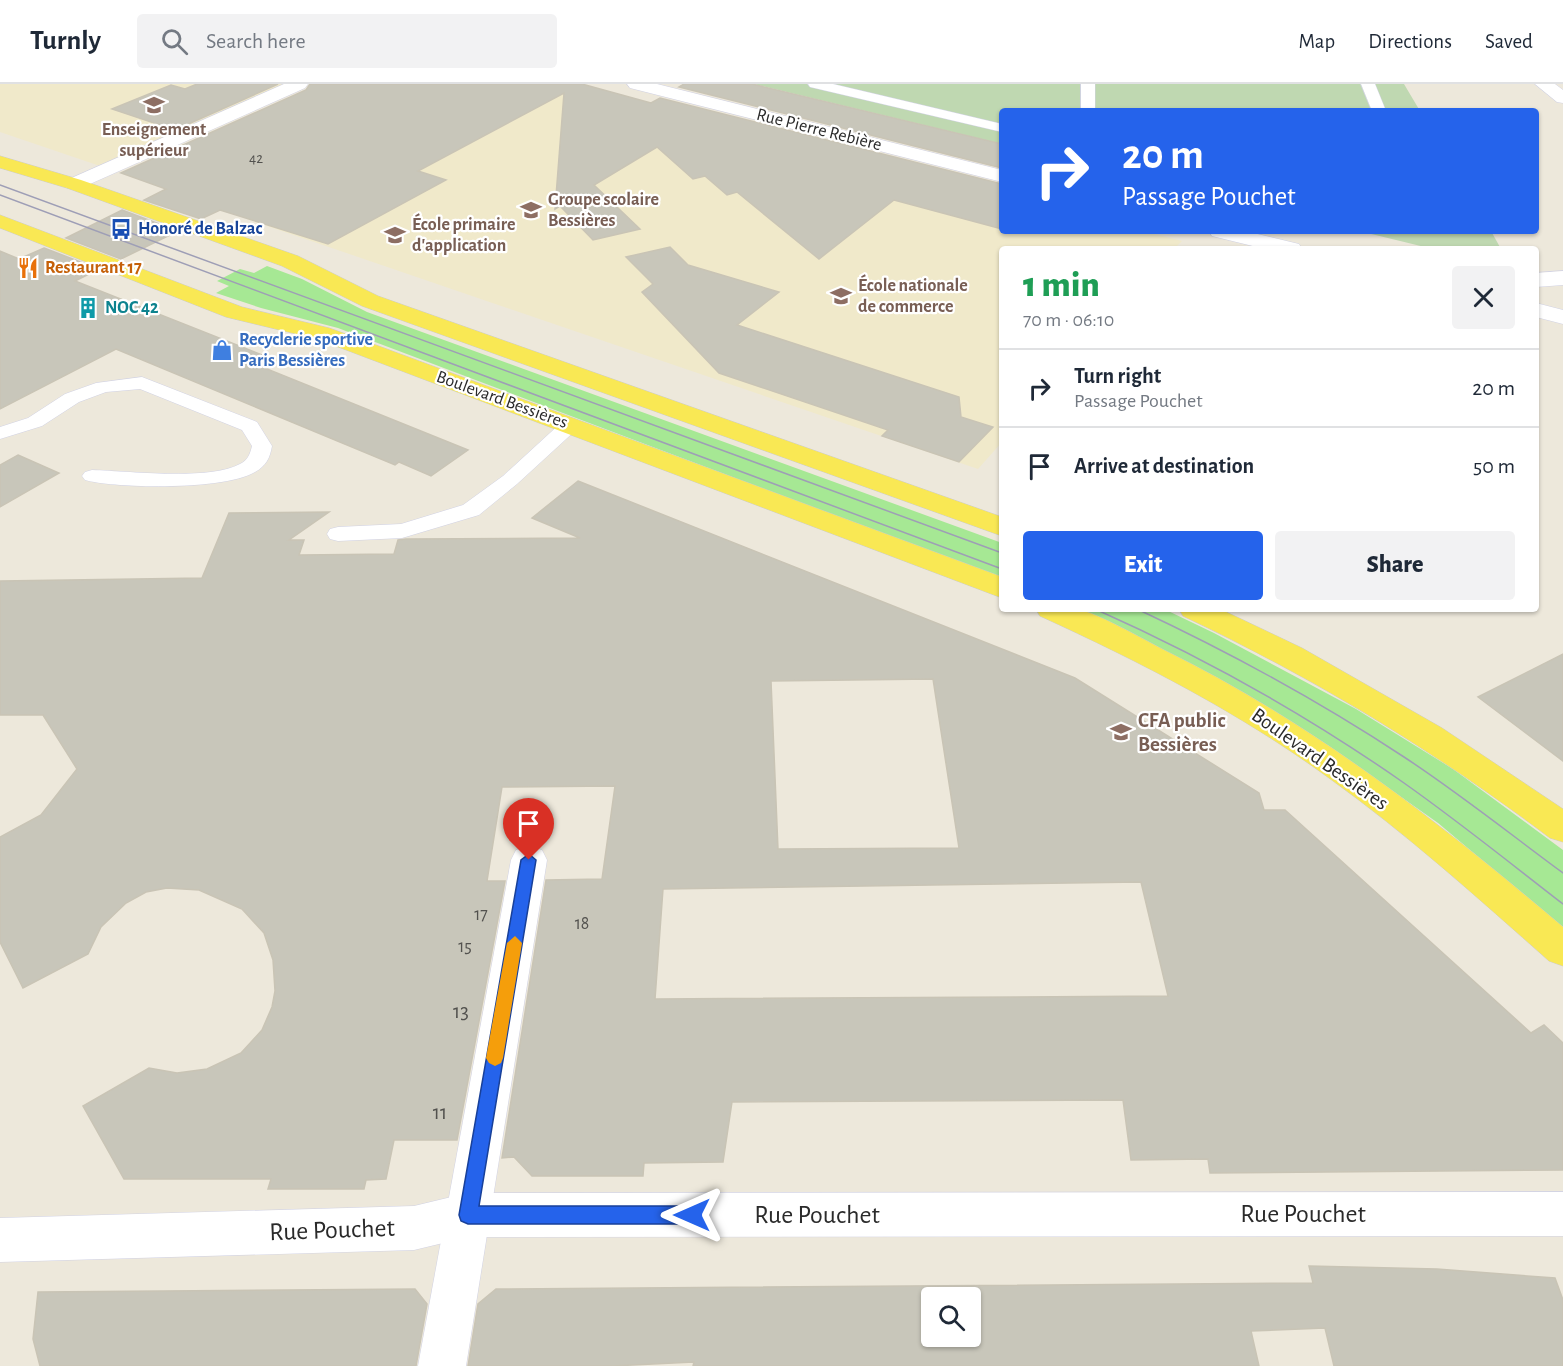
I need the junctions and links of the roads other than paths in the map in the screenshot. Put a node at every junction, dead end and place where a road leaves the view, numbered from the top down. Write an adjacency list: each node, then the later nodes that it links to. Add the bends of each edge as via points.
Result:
1 (299, 84): 16 (street)
2 (636, 84): 14 (street, Rue Pierre Rebière)
3 (815, 84): 7 (lane)
4 (1088, 84): 9 (lane)
5 (1368, 84): 10 (lane)
6 (1544, 84): 8 (street)
7 (857, 89): 11 (lane)
8 (1563, 98)
9 (1088, 108)
10 (1378, 108)
11 (999, 127)
12 (0, 162): 13 (main road)
13 (29, 170): 15 (main road); 16 (main road)
14 (999, 175)
15 (0, 182)
16 (74, 184): 27 (main road, via 290,261 370,301)
17 (0, 221): 24 (main road, Boulevard Bessières, via 224,308 321,333)
18 (1232, 234): 19 (street)
19 (1279, 246)
20 (1563, 278): 21 (street)
21 (1539, 280)
22 (1539, 311): 23 (street)
23 (1563, 317)
24 (570, 425): 28 (lane, via 471,510 402,531); 29 (main road, Boulevard Bessières)
25 (0, 433): 26 (lane, via 35,422 72,398 103,387 142,383 250,426 262,446 258,460 229,475 182,479)
26 (92, 476)
27 (999, 526)
28 (338, 534)
29 (999, 587)
30 (1057, 612): 34 (main road, Boulevard Bessières, via 1173,667 1272,724 1354,779 1484,881)
31 (1200, 612): 32 (main road, via 1398,717 1501,781)
32 (1563, 828)
33 (529, 860): 36 (street)
34 (1563, 950)
35 (1563, 1214): 36 (street, Rue Pouchet)
36 (468, 1215): 37 (street, Rue Pouchet, via 414,1228); 38 (street)
37 (0, 1240)
38 (442, 1366)

